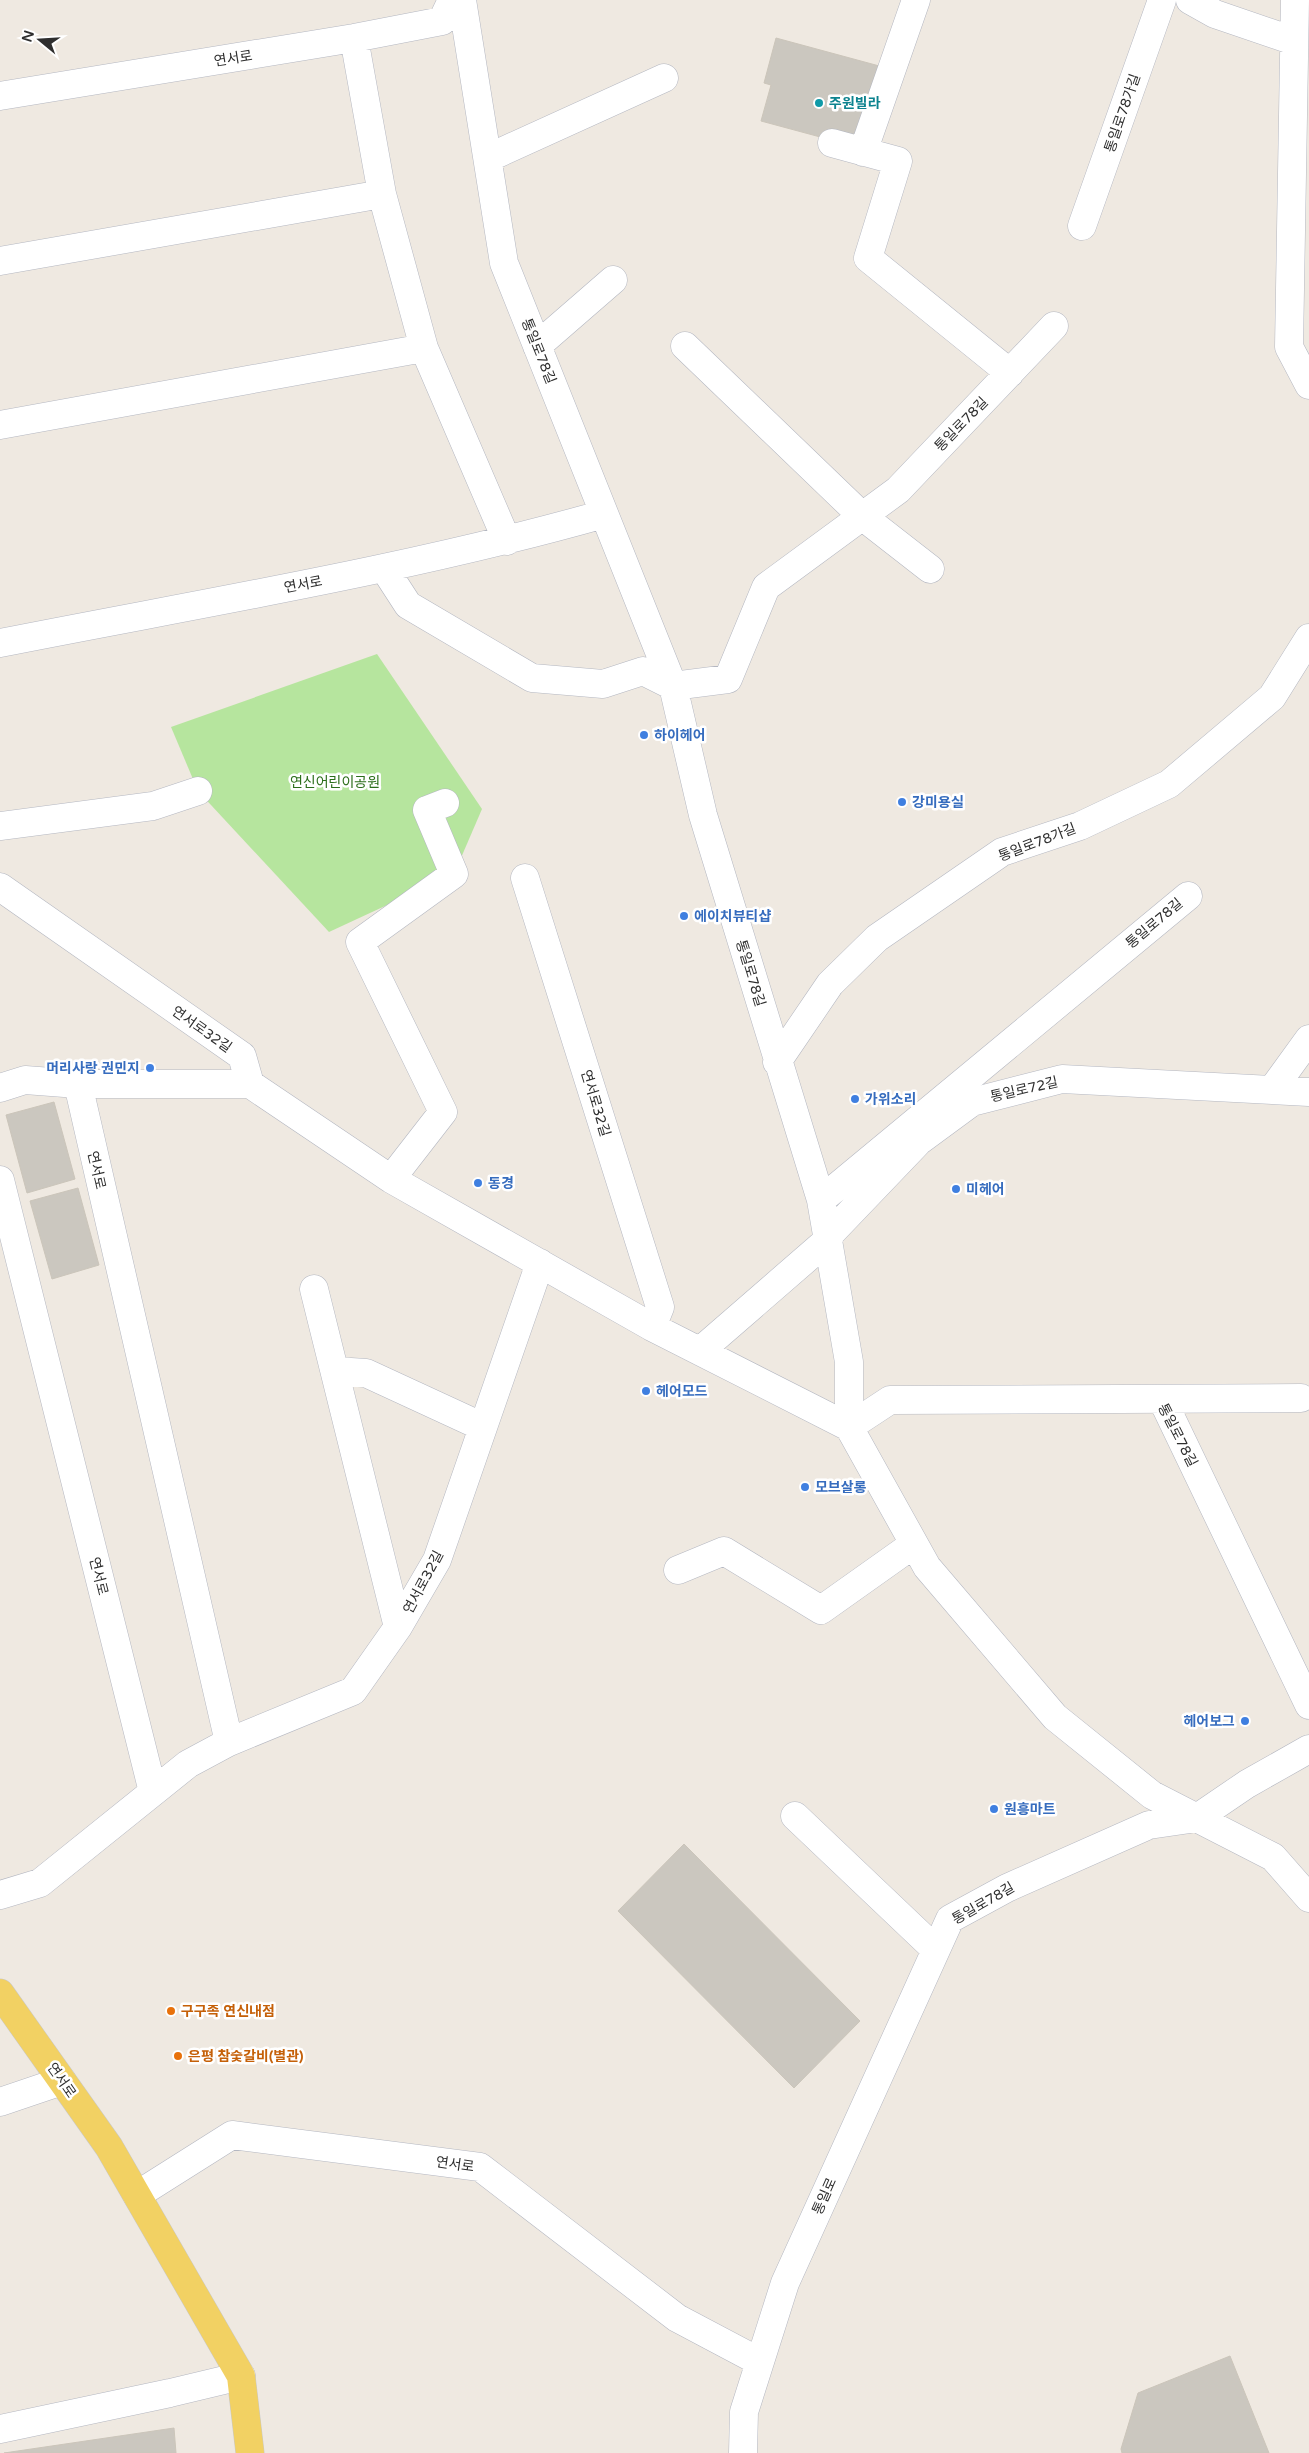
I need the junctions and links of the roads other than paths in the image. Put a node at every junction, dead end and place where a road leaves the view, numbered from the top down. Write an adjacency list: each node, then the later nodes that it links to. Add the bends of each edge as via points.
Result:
1 (452, 0): 7 (street, 연서로, via 442,21)
2 (462, 0): 13 (street, 통일로78길)
3 (916, 0): 12 (street)
4 (1162, 0): 15 (street, 통일로78가길)
5 (1190, 0): 8 (street, via 1215,14)
6 (1295, 0): 8 (street)
7 (354, 38): 10 (street, 연서로); 14 (street)
8 (1294, 41): 16 (street)
9 (664, 78): 13 (street)
10 (0, 96)
11 (832, 143): 12 (street)
12 (863, 152): 23 (street, via 898,161 868,258)
13 (488, 158): 20 (street, 통일로78길, via 504,263)
14 (382, 194): 17 (street); 22 (street)
15 (1082, 226)
16 (1300, 251): 24 (street, via 1288,347)
17 (0, 261)
18 (613, 280): 20 (street)
19 (1054, 326): 23 (street, 통일로78길)
20 (537, 346): 26 (street, 통일로78길)
21 (685, 346): 27 (street)
22 (424, 348): 25 (street); 28 (street)
23 (1010, 374): 27 (street, 통일로78길, via 898,490)
24 (1309, 385)
25 (0, 425)
26 (604, 514): 28 (street, 연서로); 33 (street, 통일로78길)
27 (862, 516): 30 (street); 33 (street, 통일로78길, via 766,587 728,679)
28 (507, 541): 29 (street, 연서로)
29 (384, 568): 32 (street, 연서로); 33 (street, via 408,605 532,678 602,684 643,671)
30 (930, 569)
31 (1309, 638): 41 (street, 통일로78가길, via 1272,697 1169,784 1080,826 1002,852 877,938 830,984)
32 (0, 643)
33 (673, 686): 41 (street, 통일로78길, via 703,815)
34 (198, 791): 36 (street, via 153,806)
35 (445, 803): 47 (street, via 427,810 454,874 360,942 443,1112)
36 (0, 826)
37 (525, 878): 53 (street, 연서로32길, via 660,1307)
38 (0, 887): 43 (street, 연서로32길, via 242,1056)
39 (1188, 896): 49 (street, 통일로78길)
40 (1309, 1039): 45 (street)
41 (777, 1062): 49 (street, 통일로78길)
42 (78, 1084): 43 (street); 44 (street, via 25,1080); 64 (street, 연서로)
43 (250, 1084): 47 (street)
44 (0, 1088)
45 (1272, 1090): 46 (street, 통일로72길); 50 (street, 통일로72길, via 1062,1080 972,1102 919,1141)
46 (1309, 1092)
47 (391, 1179): 51 (street)
48 (0, 1180): 66 (street, 연서로)
49 (821, 1200): 50 (street, 통일로78길)
50 (829, 1237): 54 (street, 통일로72길); 59 (street, 통일로78길, via 849,1362)
51 (540, 1263): 53 (street); 58 (street, 연서로32길)
52 (314, 1289): 55 (street, 연서로32길)
53 (652, 1327): 54 (street)
54 (700, 1351): 59 (street)
55 (335, 1371): 58 (street, via 366,1373); 62 (street, 연서로32길)
56 (1301, 1398): 57 (street)
57 (1162, 1399): 59 (street, 통일로78길, via 890,1400); 63 (street, 통일로78길)
58 (483, 1427): 62 (street, 연서로32길, via 437,1560)
59 (849, 1427): 60 (street, 통일로78길)
60 (914, 1544): 61 (street, via 821,1610 724,1551); 68 (street, 통일로78길, via 927,1567 1055,1717 1152,1795)
61 (678, 1570)
62 (398, 1627): 64 (street, via 353,1691)
63 (1309, 1705)
64 (229, 1742): 66 (street, via 188,1764)
65 (1309, 1749): 68 (street, 통일로78길, via 1247,1784)
66 (153, 1792): 69 (street, via 40,1883)
67 (795, 1816): 71 (street)
68 (1197, 1818): 70 (street, 통일로78길, via 1273,1857); 71 (street, 통일로78길, via 1149,1825 1007,1888 950,1919)
69 (0, 1895)
70 (1309, 1898)
71 (935, 1949): 76 (street, 통일로, via 785,2283)
72 (0, 1993): 73 (main road, 연서로)
73 (62, 2080): 74 (street); 75 (main road, 연서로, via 109,2147)
74 (0, 2102)
75 (137, 2195): 76 (street, 연서로, via 232,2135 480,2167 676,2318); 77 (main road, 연서로)
76 (760, 2362): 80 (street, 통일로, via 744,2412)
77 (241, 2376): 78 (street); 79 (main road, 연서로)
78 (0, 2428)
79 (250, 2453)
80 (743, 2453)

